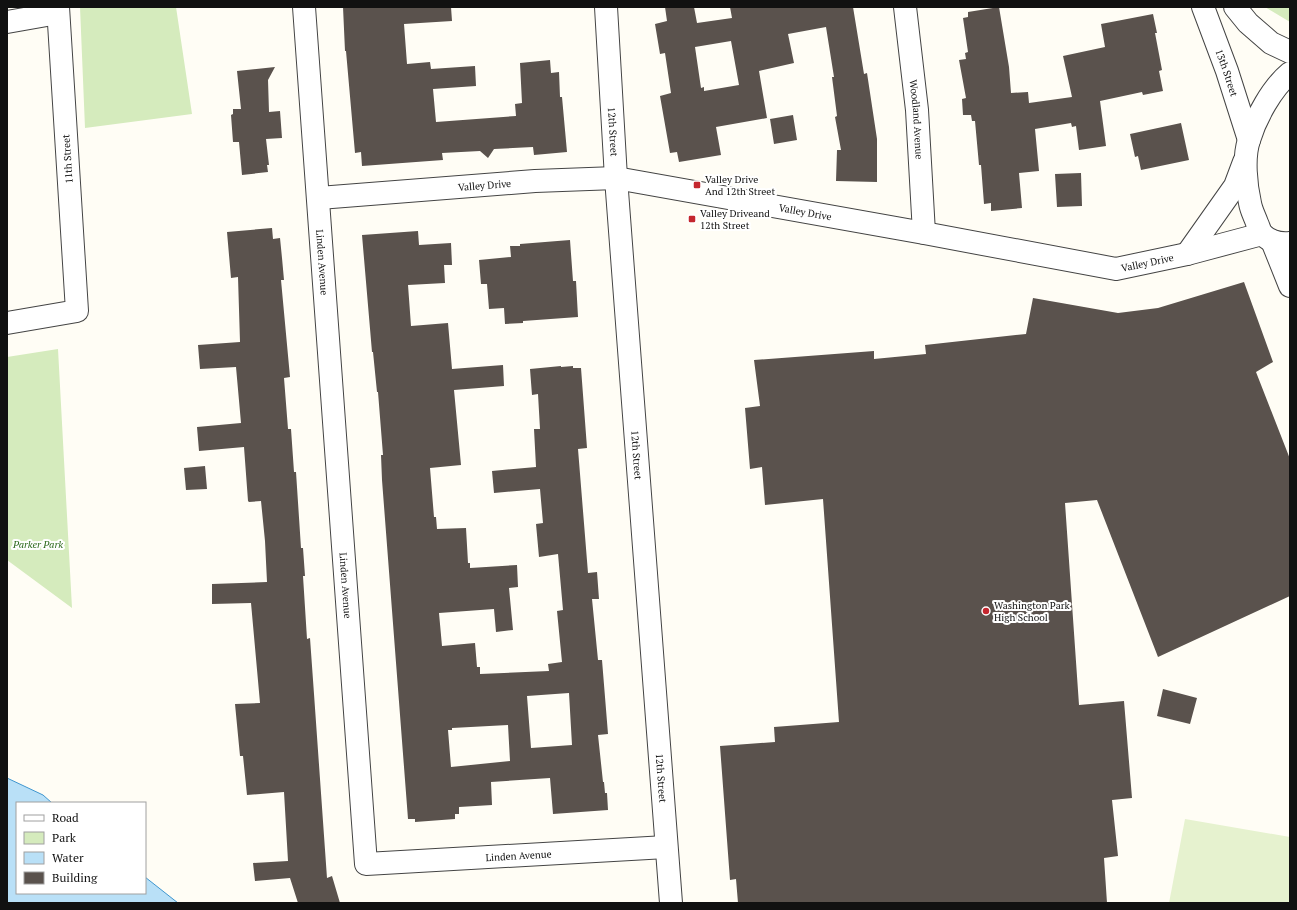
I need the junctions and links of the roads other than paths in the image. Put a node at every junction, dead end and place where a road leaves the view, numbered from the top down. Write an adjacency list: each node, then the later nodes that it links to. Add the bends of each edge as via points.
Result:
1 (304, 7): 12 (street, Linden Avenue)
2 (606, 7): 11 (street, 12th Street)
3 (905, 7): 13 (street, Woodland Avenue, via 917,110)
4 (1203, 7): 10 (street, 13th Street, via 1227,71)
5 (1235, 7): 8 (street, via 1271,43)
6 (58, 10): 7 (street); 17 (street, 11th Street, via 77,311)
7 (7, 22)
8 (1290, 52)
9 (1290, 73): 10 (street, via 1270,95 1258,118)
10 (1248, 147): 14 (street, via 1246,180 1250,205); 15 (street, via 1234,186)
11 (616, 178): 12 (street, Valley Drive, via 535,181); 13 (street, Valley Drive); 18 (street, 12th Street)
12 (319, 198): 18 (street, Linden Avenue, via 366,864)
13 (924, 233): 15 (street, Valley Drive, via 1116,269)
14 (1274, 240): 15 (street, Valley Drive); 16 (street)
15 (1187, 254)
16 (1290, 286)
17 (7, 323)
18 (666, 847): 19 (street, 12th Street)
19 (671, 903)

